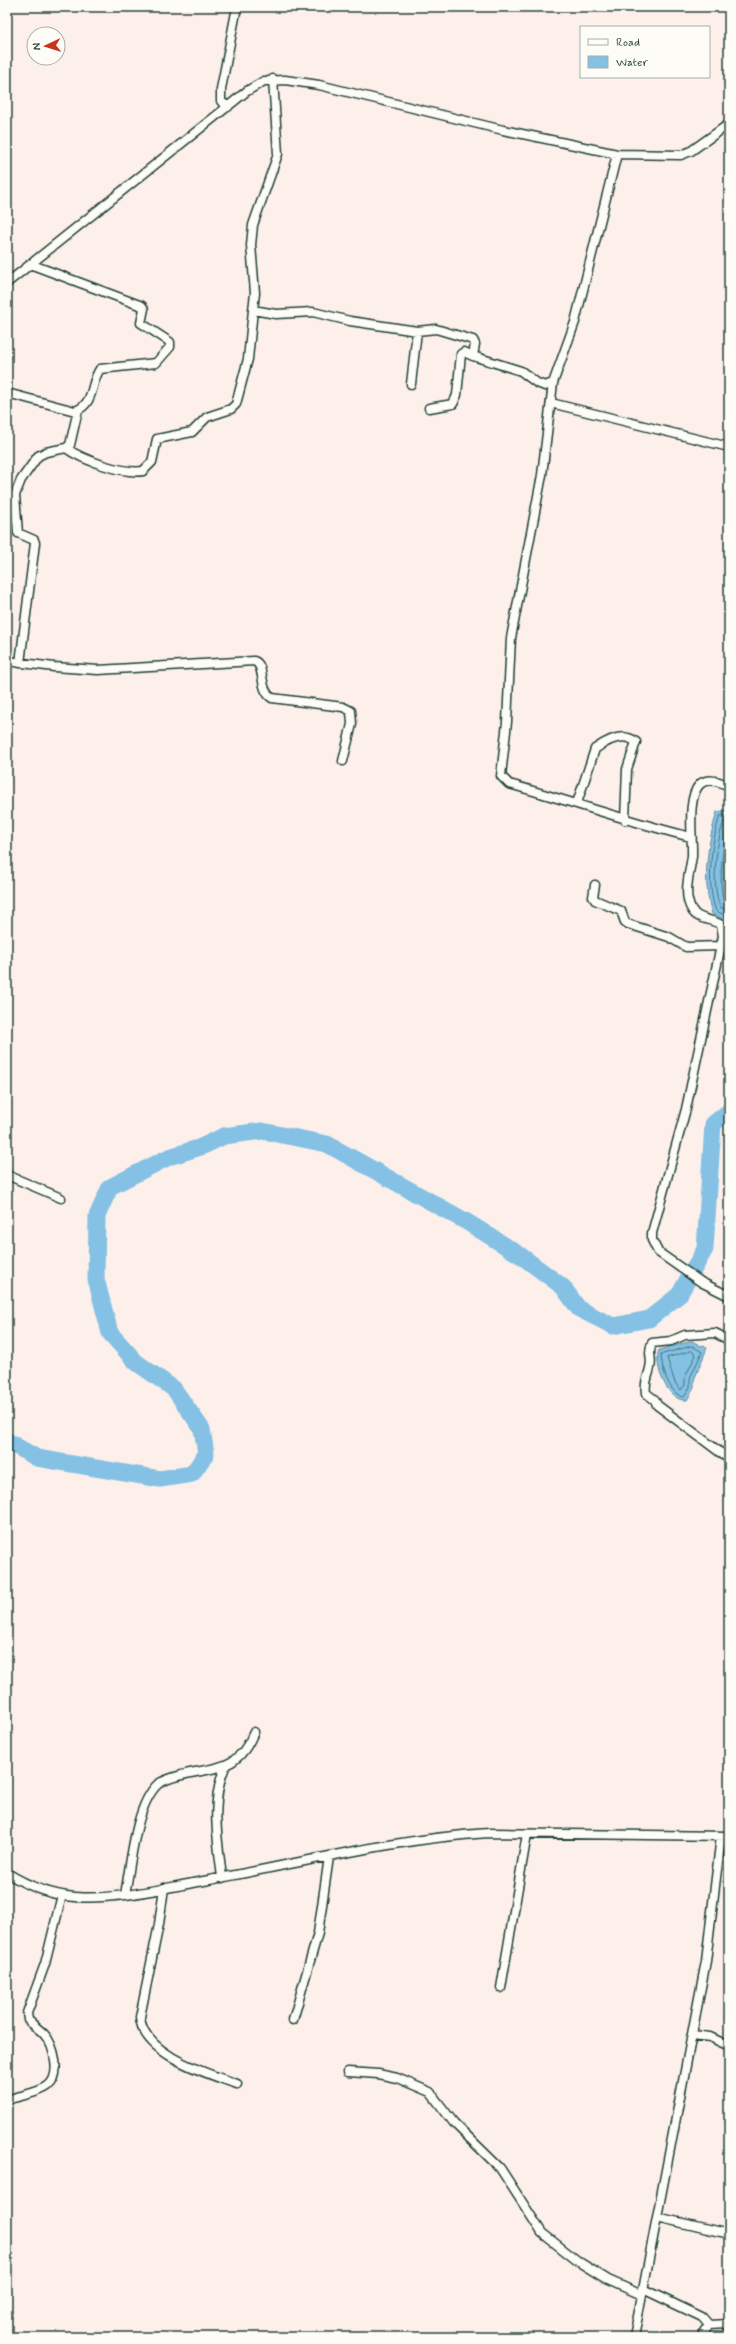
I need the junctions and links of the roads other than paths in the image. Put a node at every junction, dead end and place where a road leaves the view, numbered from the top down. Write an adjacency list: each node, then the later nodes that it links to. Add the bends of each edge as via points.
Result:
1 (237, 7): 3 (street, via 223,80)
2 (273, 79): 3 (street, via 256,85); 5 (street, via 319,85); 8 (street, via 278,154 253,225 251,245)
3 (225, 104): 6 (street)
4 (729, 124): 5 (street, via 691,151 681,155)
5 (618, 154): 11 (street, via 575,322)
6 (30, 264): 7 (street); 16 (street, via 142,306 144,310 141,324 170,342 168,351 156,363 100,369 89,400)
7 (7, 283)
8 (254, 310): 9 (street, via 276,314 313,312 350,321); 18 (street, via 248,358 236,404 231,409 210,415 192,432 157,439 152,462 143,472 88,461)
9 (417, 330): 10 (street, via 436,329 473,340); 12 (street)
10 (473, 356): 11 (street, via 521,372 545,386); 15 (street, via 464,352 461,354 456,400 450,405)
11 (553, 383): 14 (street)
12 (411, 384)
13 (7, 393): 16 (street)
14 (551, 403): 17 (street); 23 (street, via 542,475 512,638 501,770 504,780 509,784)
15 (429, 408)
16 (78, 410): 18 (street, via 71,442)
17 (729, 447)
18 (66, 448): 20 (street, via 38,456 16,490 18,533 34,540 35,543)
19 (7, 661): 20 (street)
20 (20, 663): 21 (street, via 98,670 254,661 259,665 265,692 272,698 343,707 351,711 352,724)
21 (342, 761)
22 (729, 786): 25 (street, via 714,780 700,784 693,803)
23 (577, 803): 24 (street); 24 (street, via 595,749 615,738 632,738 636,742 627,769)
24 (625, 820): 25 (street)
25 (691, 837): 27 (street, via 689,903 692,911 699,917 721,925 723,931)
26 (595, 885): 27 (street, via 595,900 622,911 628,924 669,937 686,947)
27 (720, 946): 30 (street, via 686,1109 652,1232 652,1240 658,1252 701,1282)
28 (7, 1175): 29 (street)
29 (61, 1198)
30 (729, 1296)
31 (725, 1338): 32 (street, via 716,1333 685,1335 671,1341 652,1343 648,1352 650,1367 644,1383 646,1393 657,1405)
32 (729, 1459)
33 (254, 1732): 34 (street, via 243,1753)
34 (225, 1767): 39 (street, via 219,1782 216,1806); 41 (street, via 168,1779 158,1784 143,1810)
35 (527, 1834): 36 (street); 37 (street, via 489,1833 418,1839); 43 (street)
36 (725, 1836): 45 (street)
37 (329, 1857): 39 (street); 44 (street, via 318,1933)
38 (7, 1873): 42 (street, via 21,1882)
39 (222, 1878): 40 (street)
40 (164, 1888): 41 (street); 48 (street, via 140,2026 156,2046 172,2057)
41 (125, 1894): 42 (street, via 100,1897)
42 (62, 1895): 49 (street, via 45,1964 27,2014 28,2020 44,2034 52,2048 55,2060 53,2080 49,2086 40,2090)
43 (501, 1988)
44 (293, 2020)
45 (692, 2035): 46 (street, via 710,2037); 50 (street)
46 (729, 2046)
47 (348, 2072): 52 (street, via 397,2078 430,2092 454,2122 500,2168 544,2235 608,2280)
48 (237, 2084)
49 (7, 2100)
50 (657, 2218): 51 (street); 52 (street)
51 (729, 2234)
52 (643, 2292): 54 (street, via 702,2317); 55 (street)
53 (729, 2324): 54 (street)
54 (709, 2325): 56 (street)
55 (634, 2337)
56 (701, 2337)

